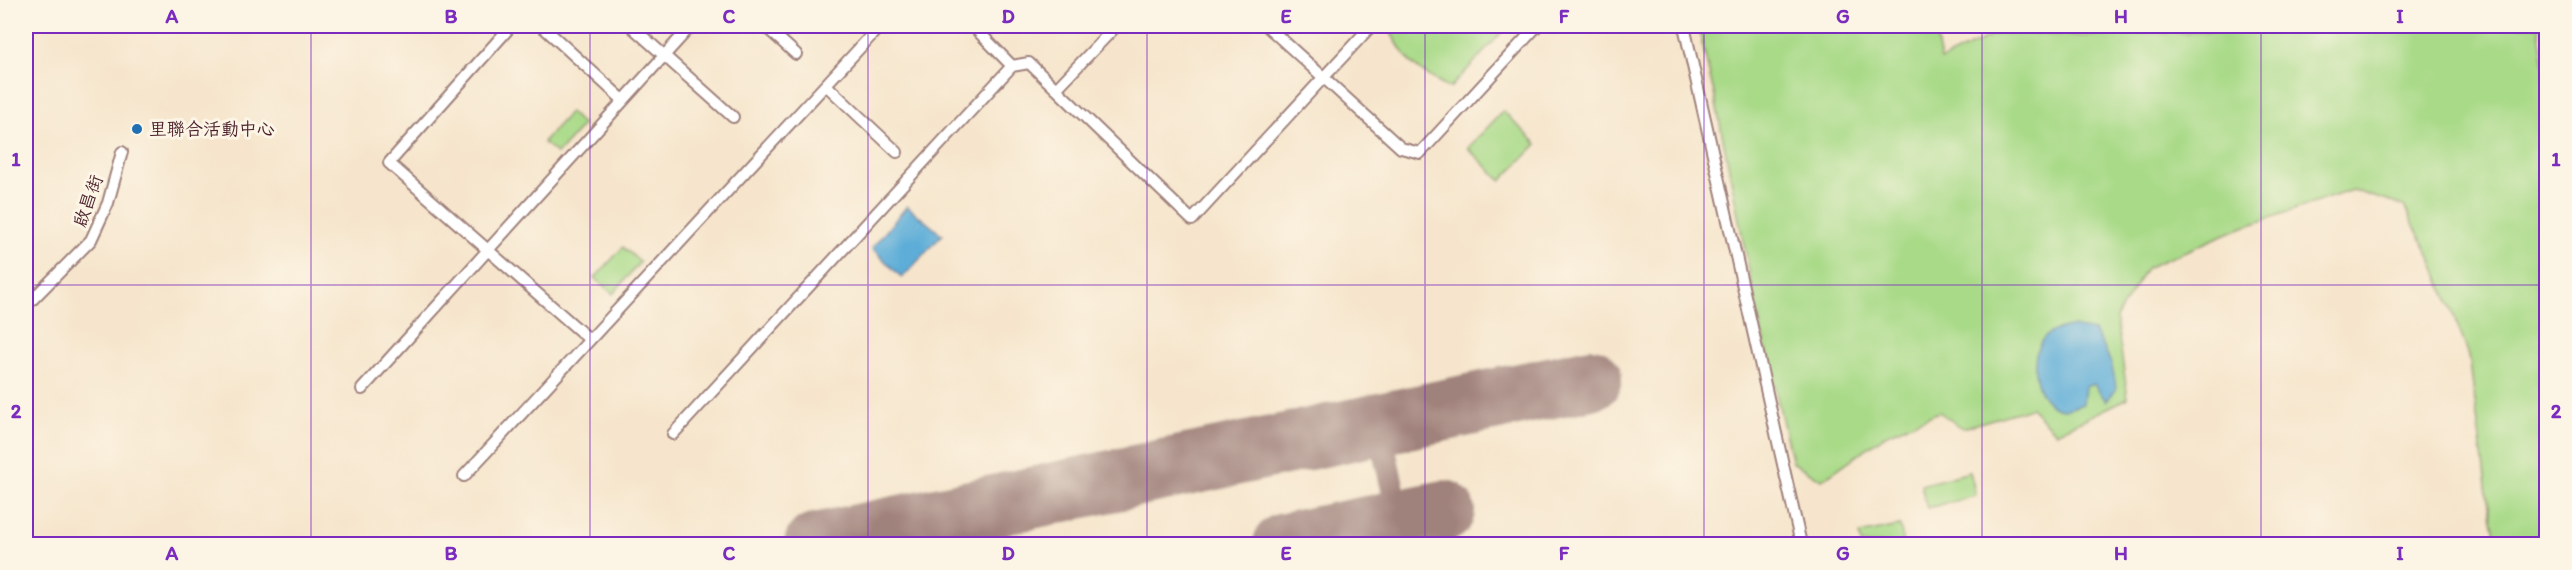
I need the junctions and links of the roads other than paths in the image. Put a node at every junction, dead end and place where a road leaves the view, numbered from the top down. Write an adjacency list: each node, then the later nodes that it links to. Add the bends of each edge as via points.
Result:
1 (511, 26): 23 (street, via 389,163)
2 (542, 26): 19 (street)
3 (631, 26): 14 (street)
4 (692, 26): 14 (street)
5 (765, 26): 13 (street)
6 (880, 26): 17 (street)
7 (973, 26): 15 (street)
8 (1116, 26): 18 (street)
9 (1267, 26): 16 (street)
10 (1371, 26): 16 (street)
11 (1537, 26): 16 (street, via 1419,153 1401,148)
12 (1684, 26): 29 (street)
13 (796, 54)
14 (664, 55): 19 (street); 20 (street)
15 (1012, 66): 18 (street, via 1029,63); 27 (street)
16 (1324, 77): 18 (street, via 1192,220)
17 (827, 86): 22 (street); 25 (street)
18 (1056, 89)
19 (623, 100): 23 (street)
20 (733, 117)
21 (122, 152): 24 (street, 啟昌街, via 108,203 91,240)
22 (897, 152)
23 (488, 250): 25 (street); 26 (street)
24 (26, 306)
25 (589, 339): 28 (street)
26 (362, 389)
27 (673, 434)
28 (464, 476)
29 (1801, 544)

